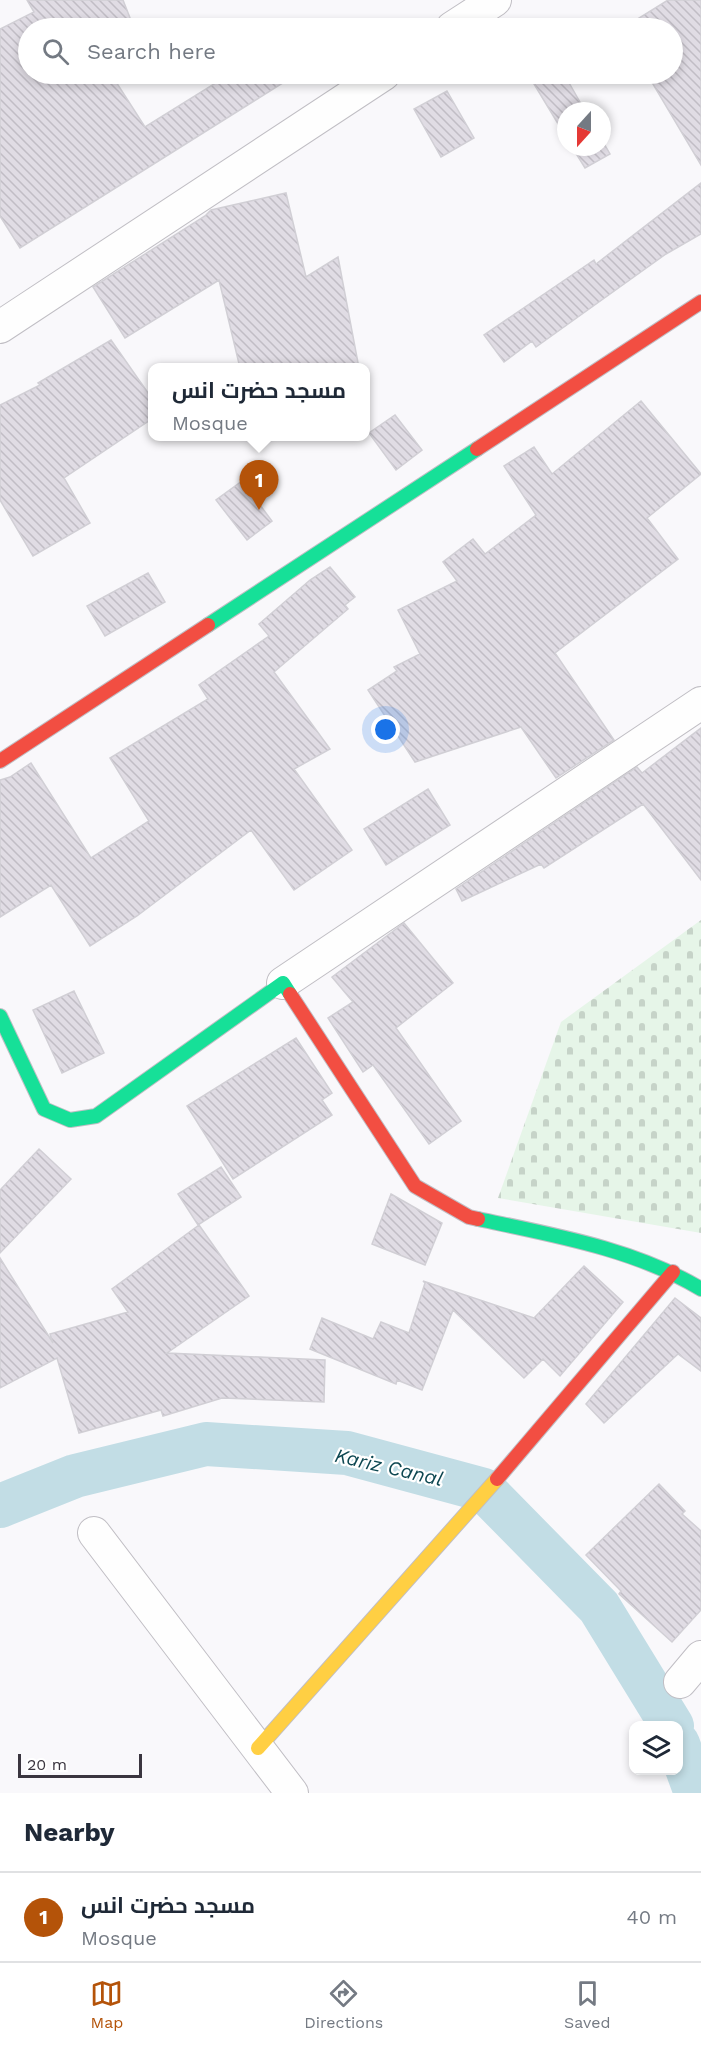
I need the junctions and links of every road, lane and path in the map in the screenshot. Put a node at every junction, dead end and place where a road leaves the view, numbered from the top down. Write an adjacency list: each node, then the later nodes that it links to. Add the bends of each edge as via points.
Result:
1 (495, 0): 2 (street)
2 (467, 18)
3 (369, 84): 5 (street)
4 (701, 302): 7 (street)
5 (0, 327)
6 (701, 703): 8 (street)
7 (0, 761)
8 (283, 983): 9 (street, via 96,1116 69,1120 44,1109); 10 (street, via 415,1186 469,1218 574,1240)
9 (0, 1016)
10 (672, 1272): 11 (street); 15 (street, via 500,1476)
11 (701, 1289)
12 (94, 1533): 15 (street)
13 (701, 1657): 14 (street)
14 (680, 1682)
15 (258, 1748): 16 (street)
16 (292, 1793)

